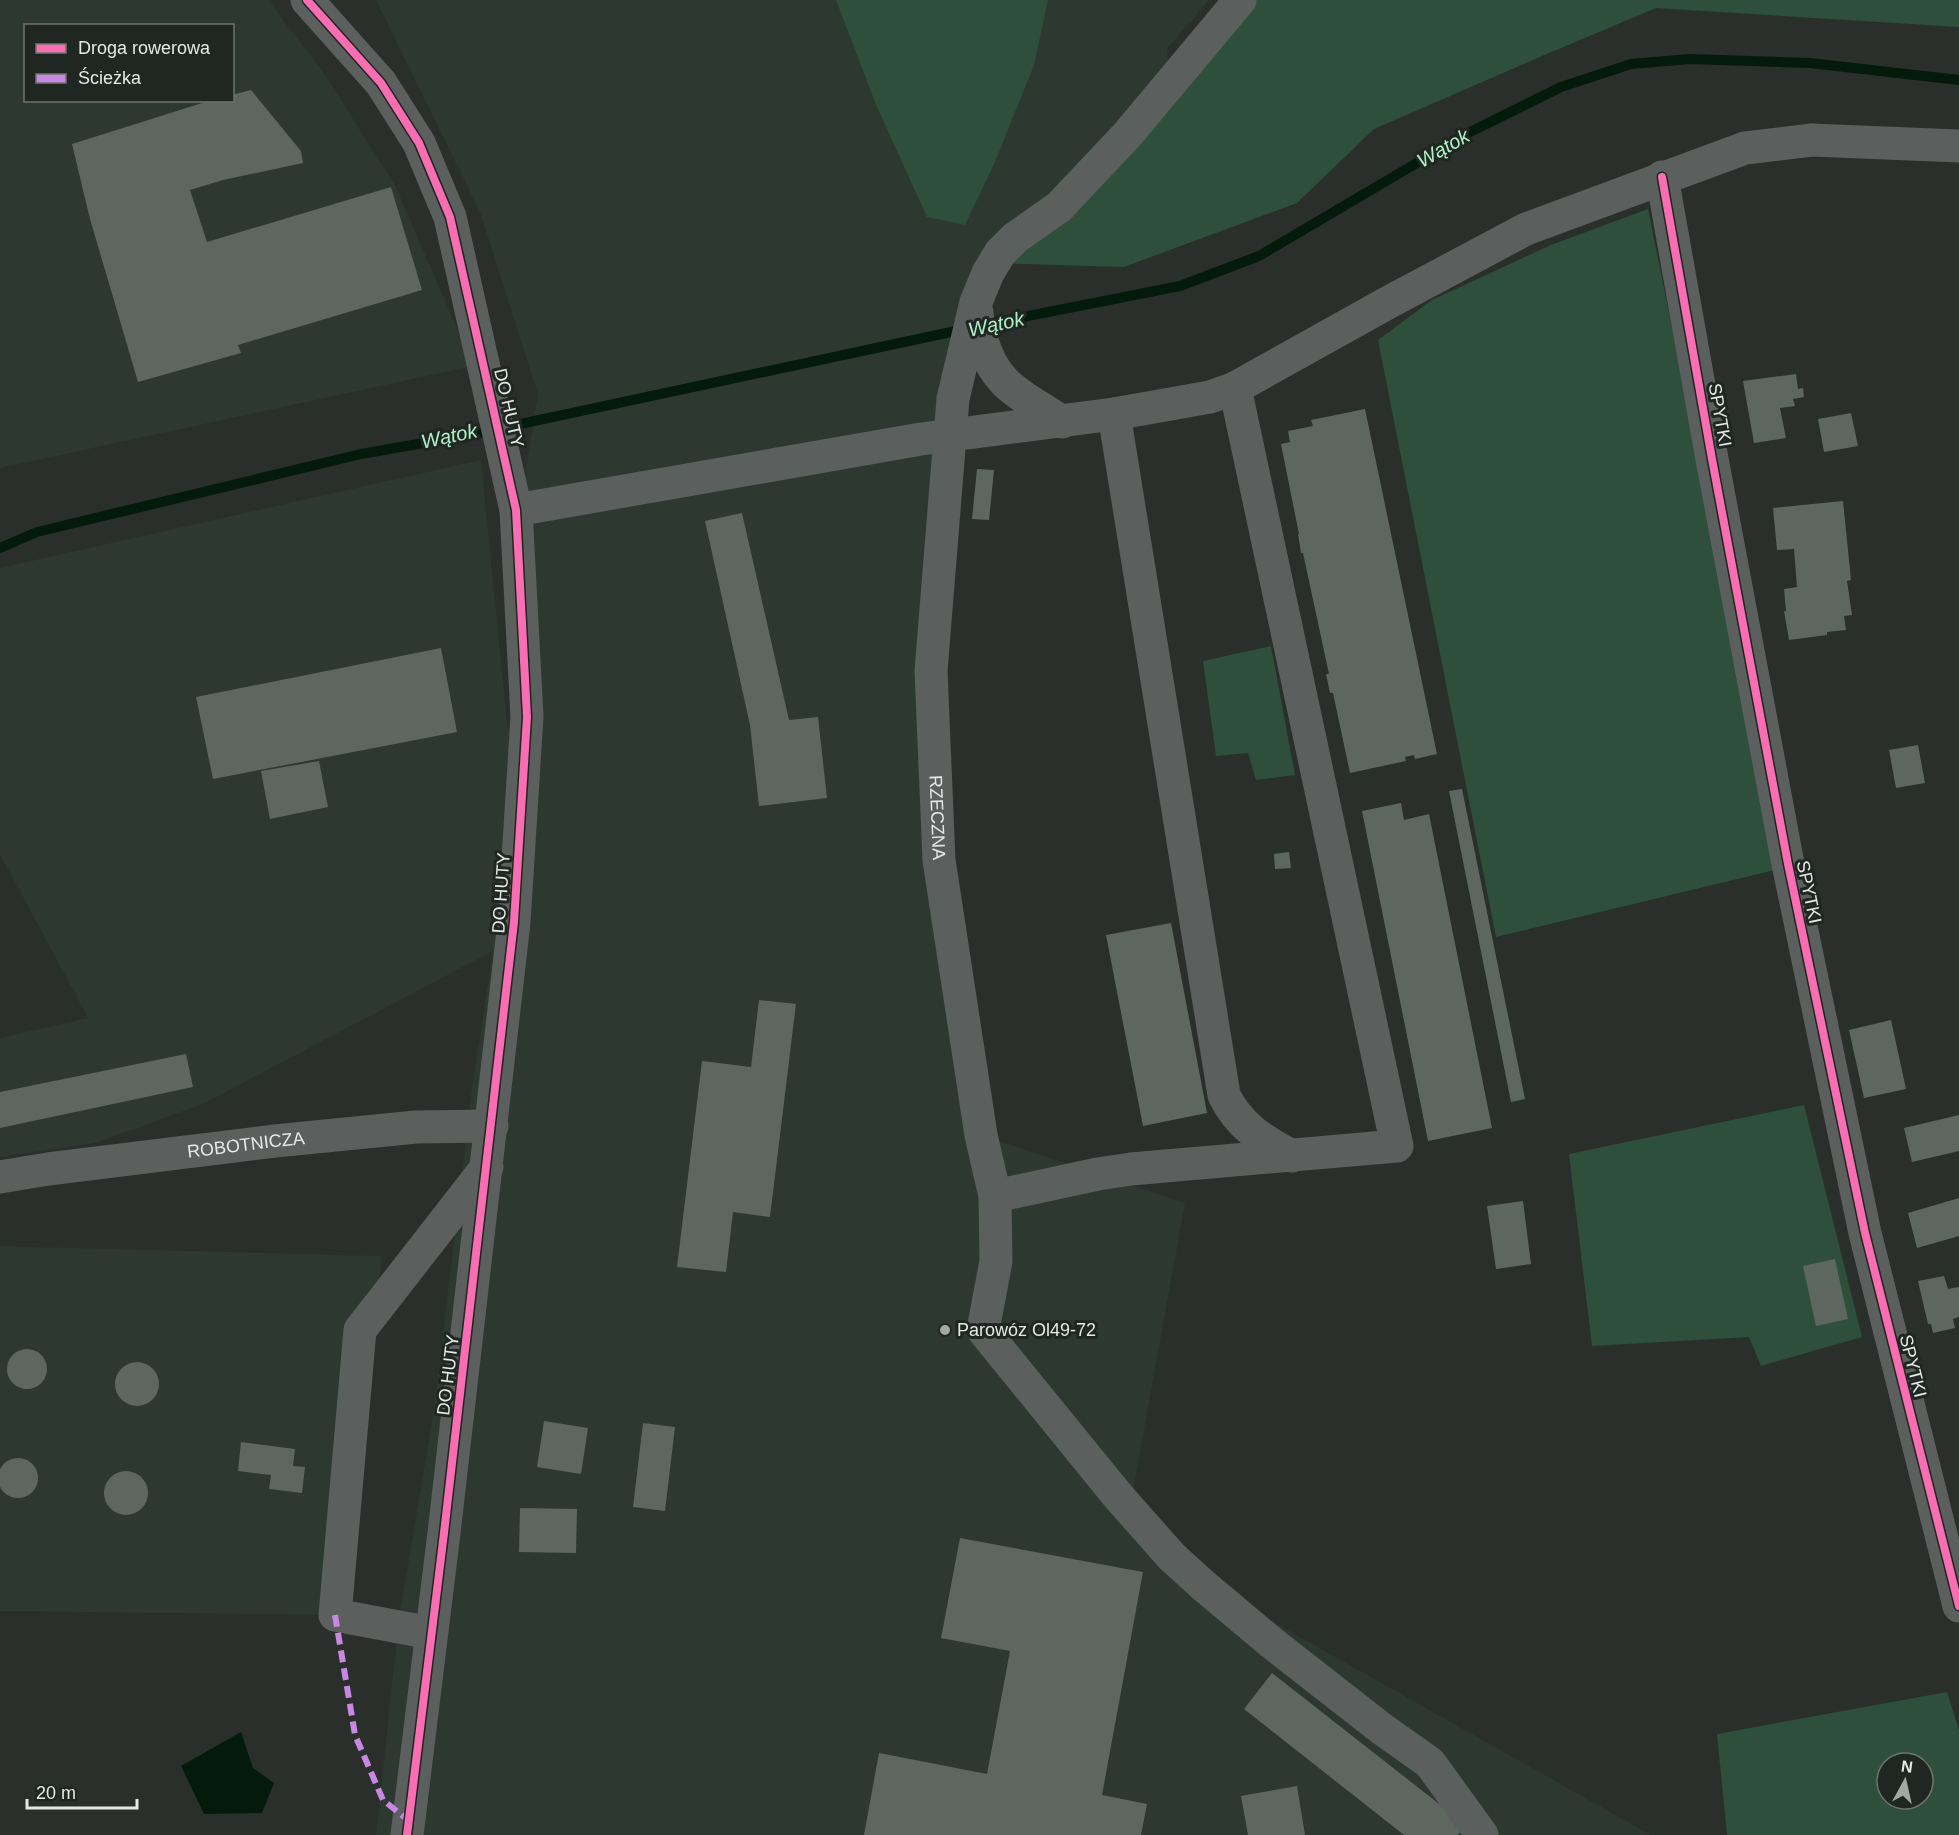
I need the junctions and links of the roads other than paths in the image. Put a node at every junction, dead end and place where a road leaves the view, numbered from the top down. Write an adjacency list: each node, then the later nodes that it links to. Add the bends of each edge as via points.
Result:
1 (307, 0): 10 (street, DO HUTY, via 381,83 419,143 450,217)
2 (1240, 0): 5 (street, RZECZNA, via 1120,143 1059,207 1000,253)
3 (1959, 147): 4 (street, via 1812,140 1745,147)
4 (1662, 177): 6 (street, via 1526,229); 16 (street, SPYTKI, via 1788,864 1865,1233)
5 (976, 302): 8 (street, via 983,344 1002,380); 9 (street, RZECZNA, via 953,399)
6 (1236, 388): 7 (street, via 1210,397); 12 (street, via 1397,1146)
7 (1114, 414): 8 (street); 12 (street, via 1224,1095 1232,1110 1258,1137)
8 (1062, 422): 9 (street)
9 (950, 435): 10 (street); 15 (street, RZECZNA, via 931,671 939,860 981,1135)
10 (516, 510): 11 (street, DO HUTY, via 526,717 514,922)
11 (492, 1126): 13 (street, DO HUTY); 14 (street, ROBOTNICZA, via 416,1127 275,1141)
12 (1292, 1156): 15 (street, via 1131,1169)
13 (487, 1167): 17 (street, DO HUTY); 17 (street, via 360,1330 335,1615)
14 (0, 1177)
15 (995, 1196): 19 (street, RZECZNA, via 996,1261 983,1330 1172,1557 1281,1650 1430,1763)
16 (1959, 1606)
17 (431, 1633): 18 (street, DO HUTY)
18 (407, 1835)
19 (1482, 1835)

